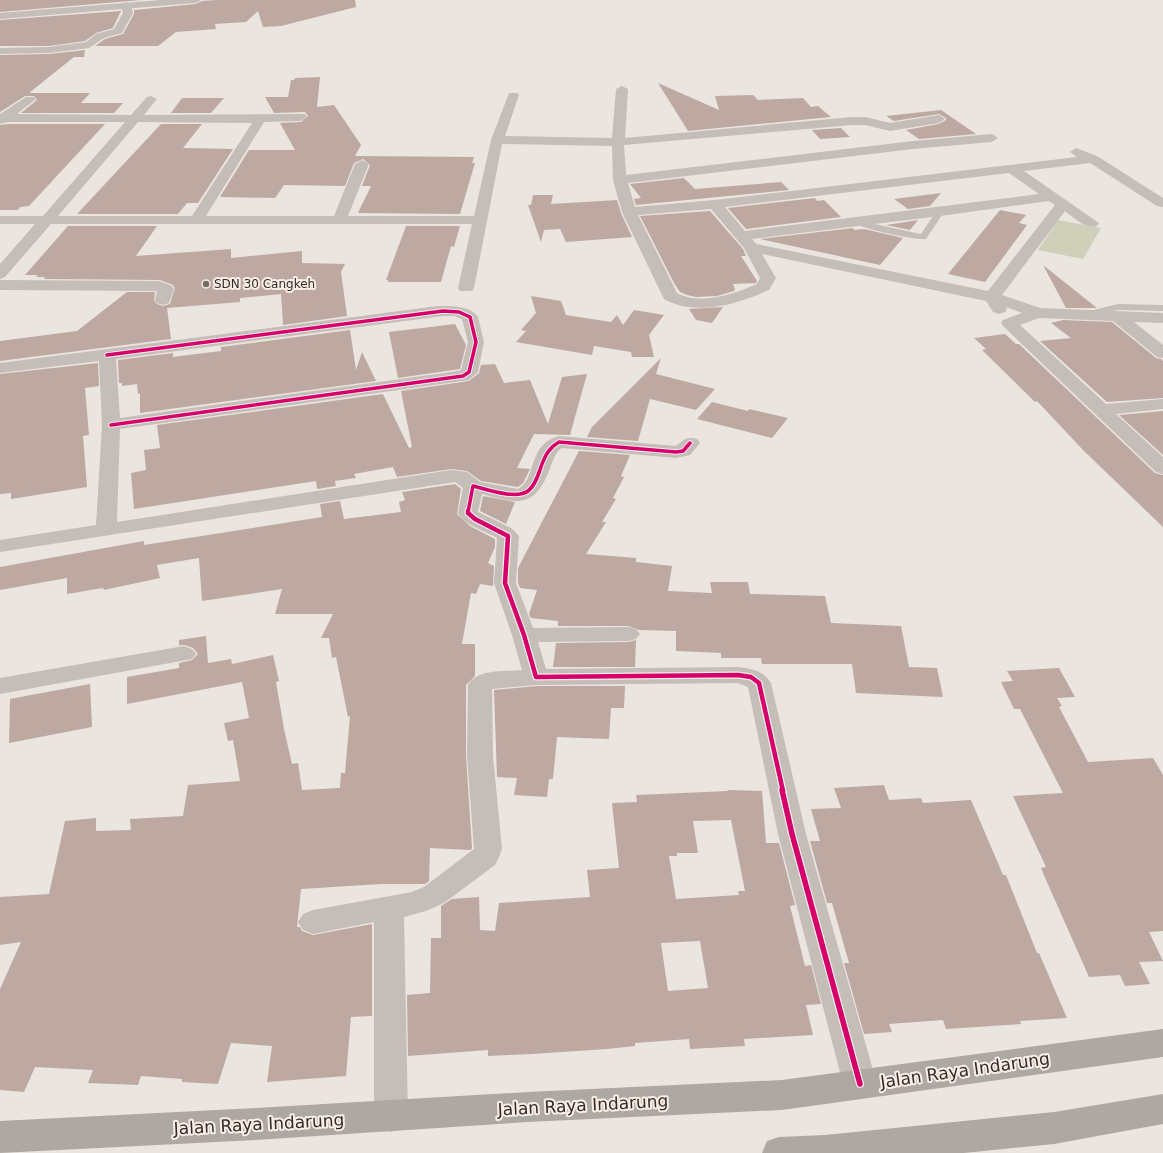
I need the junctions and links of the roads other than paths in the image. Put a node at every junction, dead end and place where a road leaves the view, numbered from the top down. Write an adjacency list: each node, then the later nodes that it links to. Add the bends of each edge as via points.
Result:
1 (196, 0): 2 (street)
2 (126, 5): 3 (street); 4 (street, via 128,13 118,31 100,36 88,45)
3 (0, 16)
4 (0, 52)
5 (622, 89): 16 (street)
6 (513, 94): 15 (street)
7 (30, 99): 10 (street)
8 (151, 99): 11 (street)
9 (301, 117): 12 (street)
10 (1, 119): 11 (street)
11 (132, 119): 12 (street); 28 (street)
12 (260, 119): 29 (street)
13 (939, 119): 16 (street, via 890,127 860,120)
14 (992, 138): 21 (street)
15 (497, 140): 16 (street); 30 (street)
16 (618, 142): 21 (street)
17 (1076, 152): 18 (street)
18 (1092, 159): 20 (street); 23 (street)
19 (362, 164): 31 (street)
20 (1012, 169): 22 (street); 24 (street)
21 (620, 180): 25 (street)
22 (1058, 200): 26 (street); 33 (street); 38 (street)
23 (1162, 203)
24 (715, 204): 25 (street); 34 (street)
25 (629, 212): 34 (street, via 670,296 680,302 698,303 727,299 763,287 768,278)
26 (940, 212): 32 (street); 32 (lane, via 923,238)
27 (0, 220): 28 (street)
28 (45, 220): 29 (street); 35 (street)
29 (196, 220): 31 (street)
30 (480, 220): 31 (street); 37 (street)
31 (339, 221)
32 (856, 222): 34 (street)
33 (1092, 223)
34 (746, 242): 38 (street)
35 (0, 274)
36 (0, 285): 39 (street, via 159,286 166,289)
37 (466, 288)
38 (992, 297): 41 (street); 45 (street)
39 (163, 300)
40 (1163, 308): 42 (lane, via 1118,307)
41 (1038, 313): 42 (street); 45 (street)
42 (1088, 314): 43 (street)
43 (1117, 316): 44 (street); 46 (street)
44 (1163, 318)
45 (1009, 323): 50 (street)
46 (1163, 353)
47 (107, 355): 48 (street); 51 (street); 51 (street, via 451,310 470,317 476,342 469,372 463,376)
48 (0, 368)
49 (1163, 404): 50 (street)
50 (1102, 410): 53 (street)
51 (111, 425): 55 (street)
52 (690, 444): 54 (street, via 683,451 676,452 559,442 550,446 532,486 526,492 519,494)
53 (1163, 468)
54 (473, 486): 55 (street, via 460,476 451,476); 58 (street, via 469,516 500,529 508,536 505,583)
55 (106, 528): 56 (street)
56 (0, 546)
57 (628, 634): 58 (street)
58 (524, 635): 60 (street)
59 (184, 654): 61 (street)
60 (536, 677): 62 (street, via 487,681 480,686 480,756 487,853 481,861 434,895 416,903); 65 (street, via 738,675 751,677 759,683 792,834)
61 (0, 686)
62 (389, 909): 63 (street); 67 (street)
63 (313, 922)
64 (1163, 1043): 65 (highway, Jalan Raya Indarung)
65 (860, 1084): 67 (highway, Jalan Raya Indarung, via 782,1095)
66 (1163, 1109): 69 (highway, via 1054,1128)
67 (391, 1116): 68 (highway, Jalan Raya Indarung)
68 (0, 1137)
69 (779, 1153)

